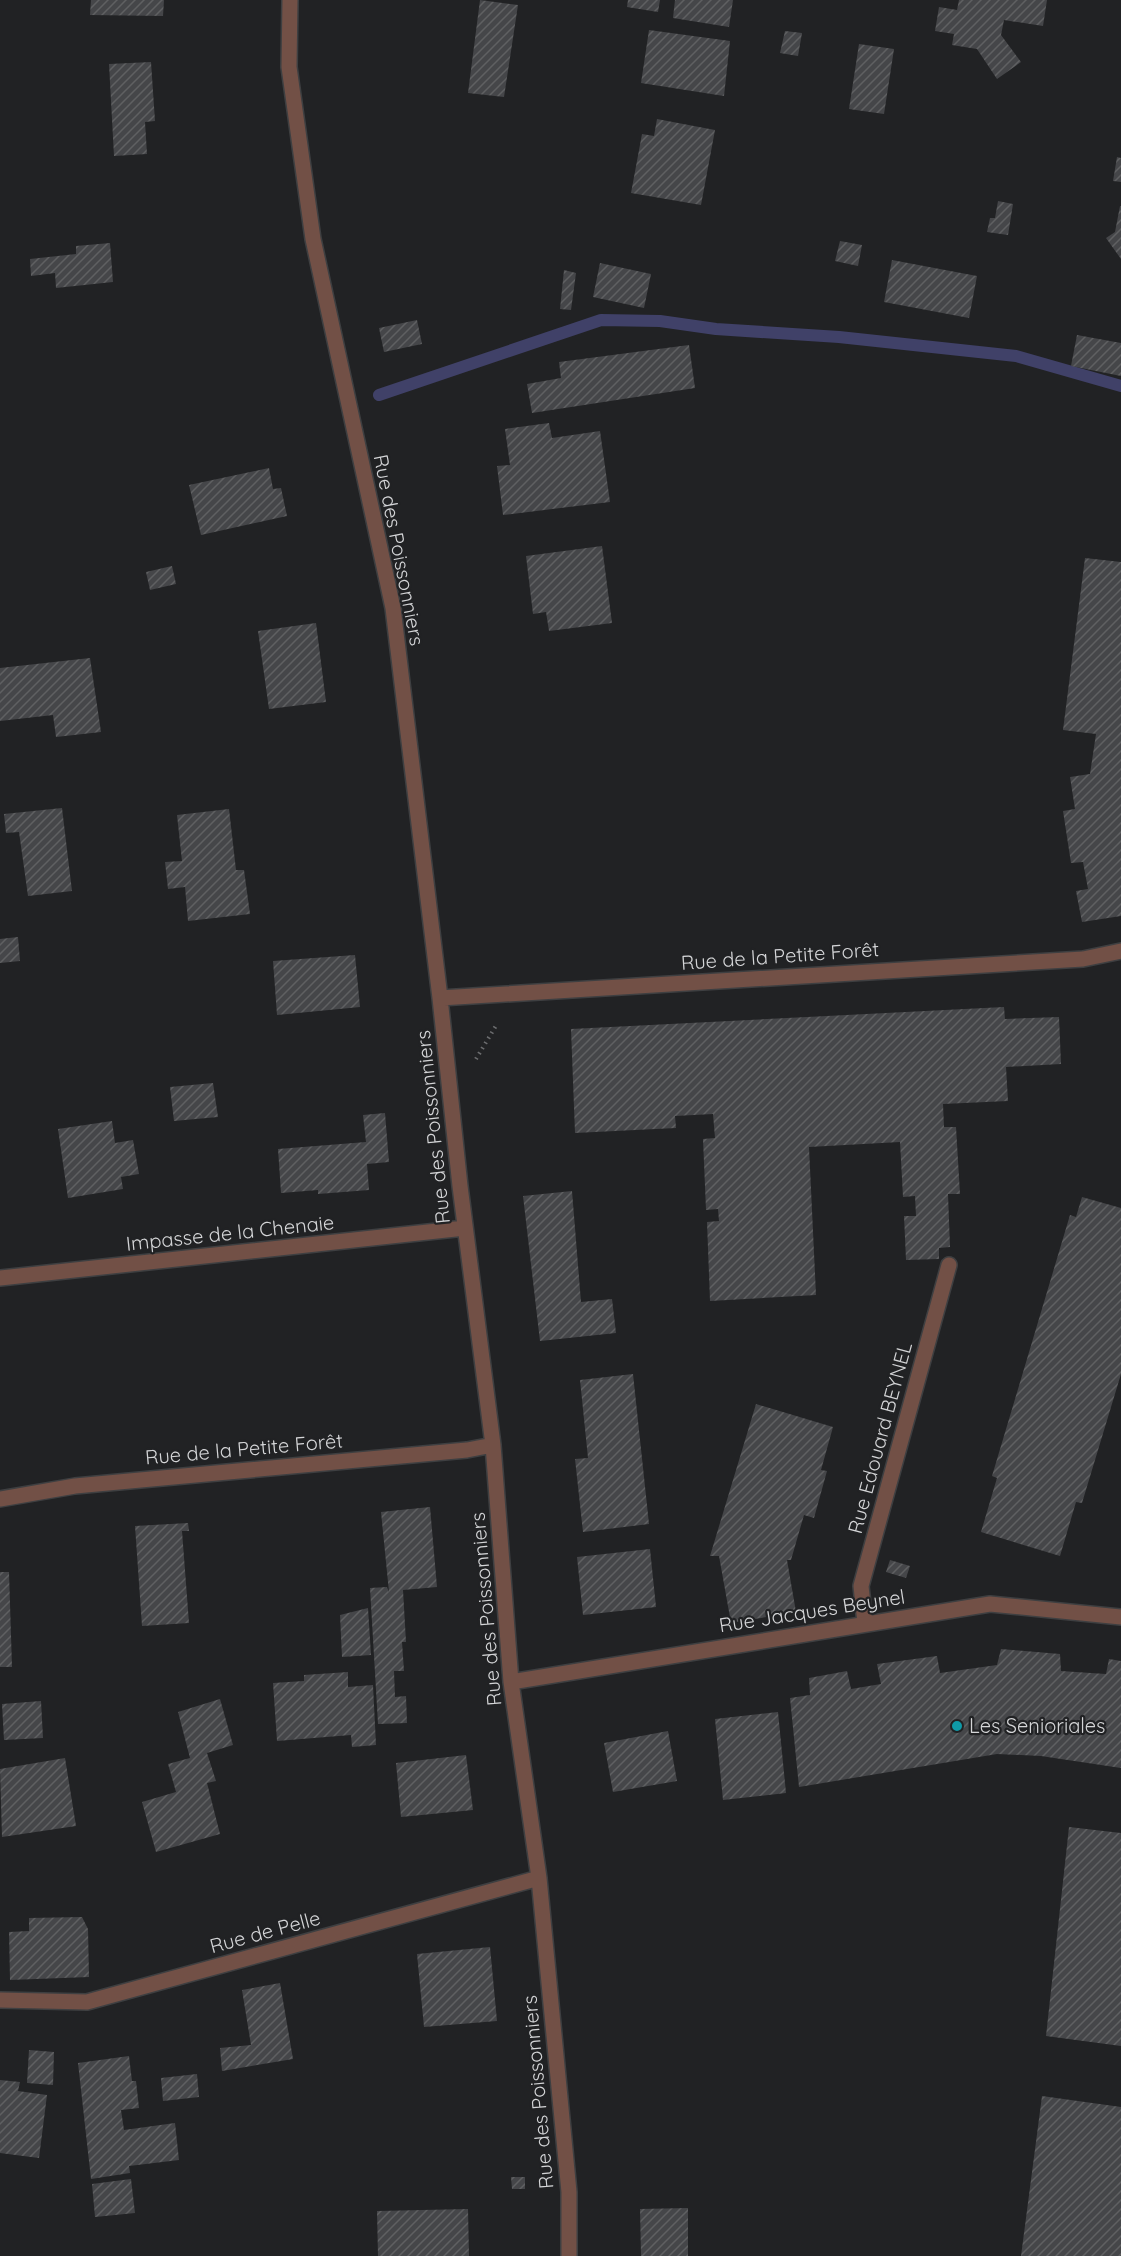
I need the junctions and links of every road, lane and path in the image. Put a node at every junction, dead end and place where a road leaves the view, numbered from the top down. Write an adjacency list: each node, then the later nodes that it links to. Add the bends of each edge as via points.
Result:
1 (290, 0): 3 (street, Rue des Poissonniers, via 289,68 313,239 393,608)
2 (1121, 951): 3 (street, Rue de la Petite Forêt, via 1083,959)
3 (440, 998): 6 (street, Rue des Poissonniers)
4 (505, 1020): 5 (path, via 495,1025)
5 (472, 1070)
6 (465, 1227): 8 (street, Impasse de la Chenaie); 9 (street, Rue des Poissonniers)
7 (949, 1265): 12 (street, Rue Edouard BEYNEL, via 861,1586)
8 (0, 1278)
9 (493, 1445): 10 (street, Rue de la Petite Forêt, via 75,1486); 13 (street, Rue des Poissonniers)
10 (0, 1499)
11 (1121, 1617): 12 (street, Rue Jacques Beynel, via 990,1604)
12 (865, 1623): 13 (street, Rue Jacques Beynel)
13 (511, 1682): 14 (street, Rue des Poissonniers)
14 (539, 1878): 15 (street, Rue de Pelle, via 87,2002); 16 (street, Rue des Poissonniers, via 569,2192)
15 (0, 2000)
16 (569, 2256)

